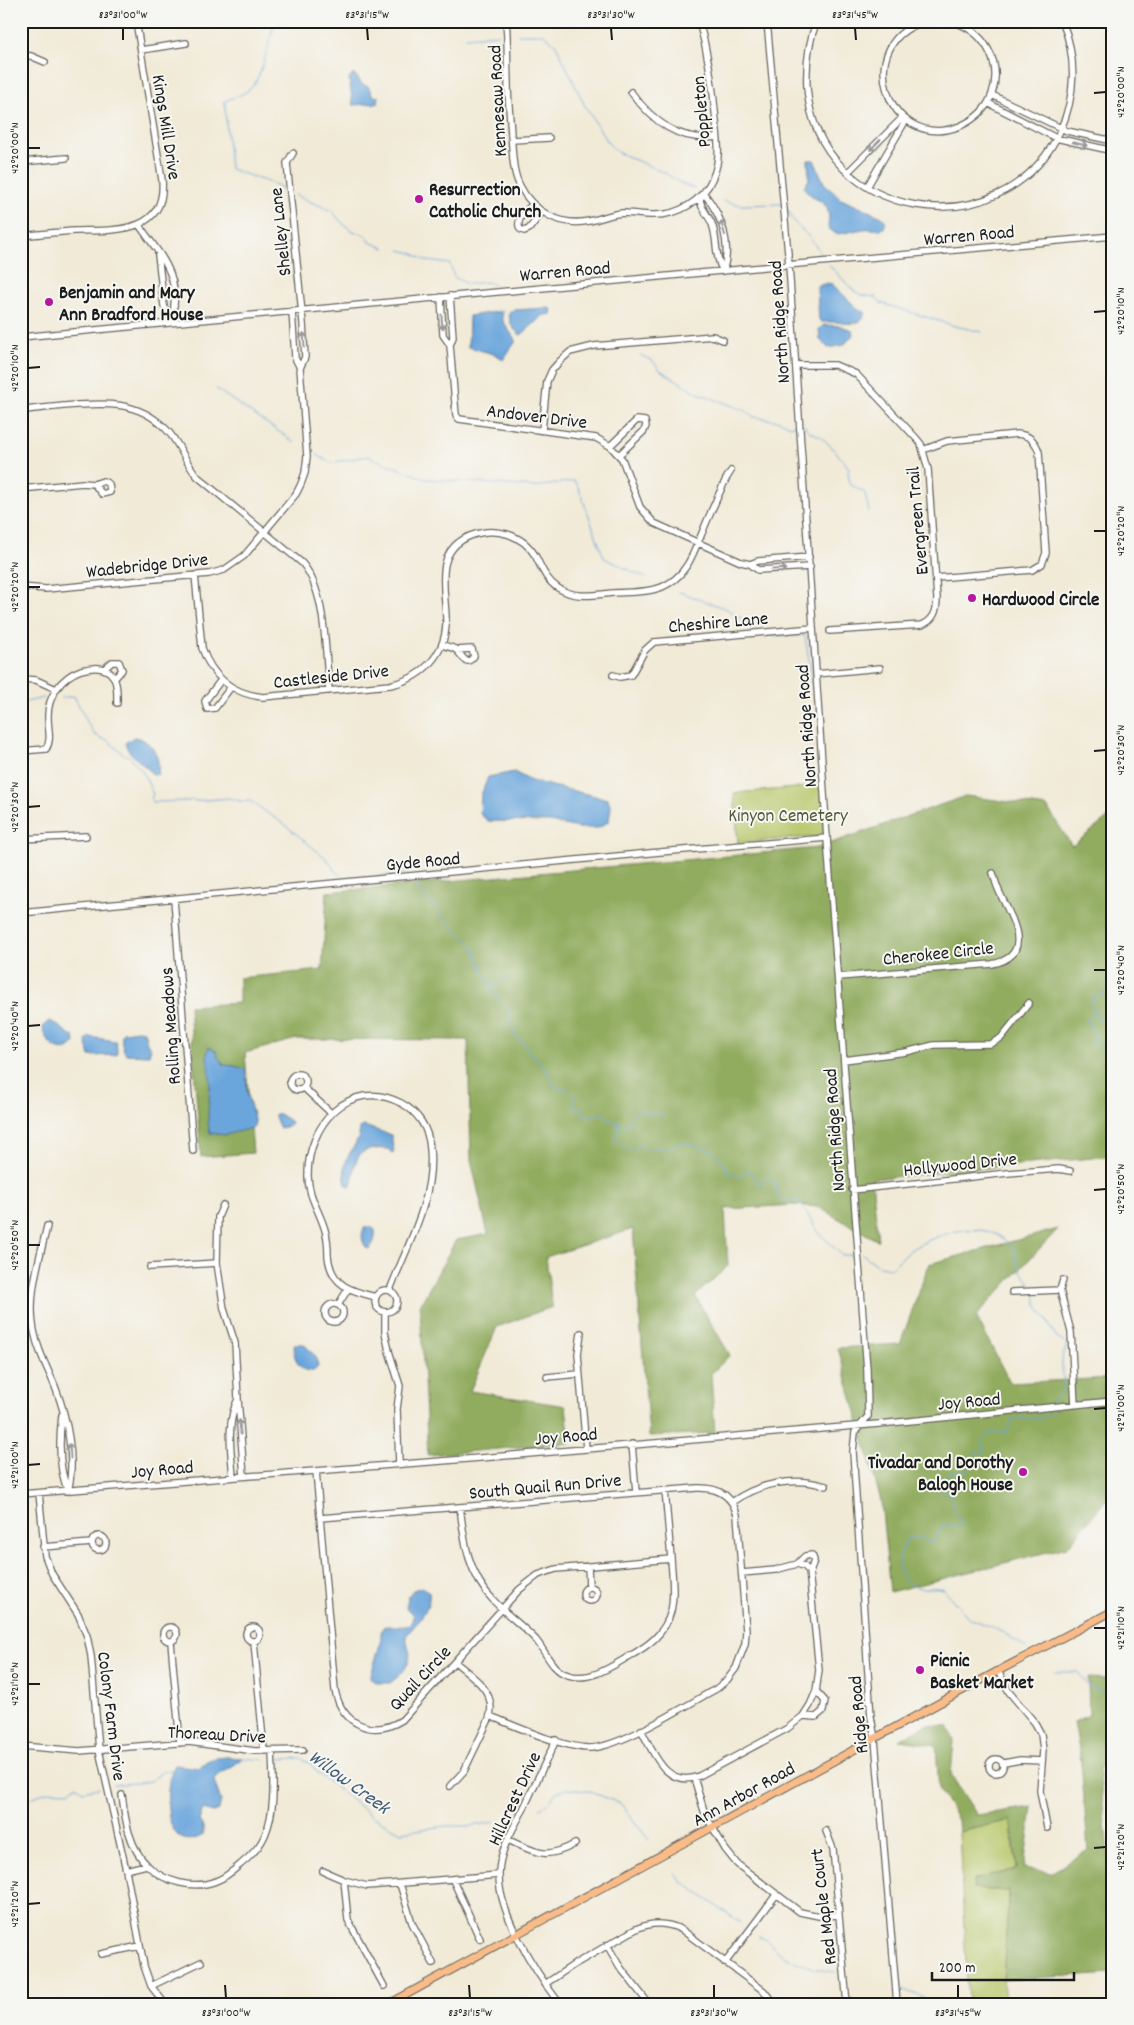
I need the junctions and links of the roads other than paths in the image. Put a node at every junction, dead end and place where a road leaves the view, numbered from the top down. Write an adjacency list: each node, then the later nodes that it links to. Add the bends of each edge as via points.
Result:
1 (136, 21): 11 (street, Kings Mill Drive)
2 (506, 21): 24 (street, Kennesaw Road)
3 (699, 21): 22 (street, Poppleton, via 711,68)
4 (767, 21): 41 (street, North Ridge Road)
5 (817, 21): 32 (street, via 808,56 810,108 828,148)
6 (928, 21): 18 (street, via 900,36 886,58 884,83 887,95)
7 (950, 21): 9 (street)
8 (1062, 21): 20 (street, via 1073,75 1070,104)
9 (959, 22): 15 (street, via 976,33 990,51 995,74)
10 (186, 43): 11 (street)
11 (141, 50): 37 (street, Kings Mill Drive, via 163,187 156,210)
12 (21, 55): 13 (street)
13 (45, 62)
14 (631, 92): 22 (street, via 669,129 691,138)
15 (992, 95): 16 (street); 17 (street)
16 (988, 103): 18 (street, via 973,118 955,128 934,130); 19 (street)
17 (1031, 113): 19 (street); 20 (street)
18 (904, 119): 32 (street, one-way to 32); 33 (street)
19 (1025, 122): 23 (street)
20 (1061, 128): 23 (street); 25 (street)
21 (549, 138): 24 (street)
22 (717, 138): 34 (street, Poppleton, via 717,166 712,180)
23 (1056, 138): 27 (street, one-way to 27); 33 (street, via 1045,157 1026,176 1004,192 974,204 920,207)
24 (512, 140): 35 (street, Kennesaw Road, via 517,178)
25 (1104, 140): 26 (street); 27 (street)
26 (1113, 141)
27 (1103, 149): 28 (street)
28 (1113, 151)
29 (293, 153): 45 (street, Shelley Lane, via 287,163)
30 (66, 158): 31 (street)
31 (21, 162)
32 (848, 172): 33 (street)
33 (867, 187)
34 (700, 196): 36 (street, Kennesaw Road, via 682,209 661,215 621,214 582,222 560,220); 42 (street, via 699,203 711,222 718,262); 42 (street, one-way to 34, via 727,260 724,231 712,204 706,196)
35 (533, 204): 36 (street, Kennesaw Road); 36 (street, via 519,220 520,229 529,228)
36 (542, 212)
37 (138, 225): 38 (street, via 124,230); 40 (street)
38 (21, 236)
39 (1113, 236): 41 (street, Warren Road)
40 (158, 252): 47 (street, via 164,306); 47 (street, via 171,273 176,303)
41 (789, 264): 42 (street, Warren Road); 51 (street, North Ridge Road)
42 (723, 271): 43 (street, Warren Road)
43 (450, 296): 44 (street, Warren Road); 50 (street, Andover Drive, via 453,337)
44 (441, 297): 45 (street, Warren Road); 50 (street, Andover Drive, one-way to 50, via 443,335)
45 (302, 310): 46 (street, Warren Road); 52 (street, Wadebridge Drive, one-way to 45, via 304,357)
46 (292, 311): 47 (street, Warren Road); 52 (street, Wadebridge Drive, via 295,358)
47 (172, 322): 48 (street, Warren Road)
48 (21, 337)
49 (723, 340): 54 (street, via 713,336 594,346 570,352 552,370 547,381)
50 (450, 345): 54 (street, Andover Drive, via 459,419)
51 (796, 365): 56 (street, Evergreen Trail, via 835,365 856,374 916,438); 63 (street, North Ridge Road)
52 (300, 368): 61 (street, Wadebridge Drive, via 307,456 305,473 296,494)
53 (21, 411): 61 (street, via 110,403 145,413 171,435 198,477)
54 (542, 430): 55 (street, Andover Drive, via 590,436)
55 (610, 446): 57 (street, Andover Drive); 57 (street, via 637,420 645,422 644,431)
56 (923, 450): 67 (street, Evergreen Trail, via 928,469); 67 (street, via 944,441 1017,434 1034,440 1039,452 1046,553 1042,564 1032,570)
57 (619, 455): 62 (street, Andover Drive, via 640,508 654,523)
58 (731, 470): 62 (street, Castleside Drive)
59 (94, 484): 60 (street)
60 (21, 489)
61 (264, 532): 66 (street, Wadebridge Drive, via 232,566); 82 (street, via 302,563 316,585)
62 (698, 543): 64 (street, Andover Drive); 71 (street, Castleside Drive, via 685,569 675,580 661,587 578,595 550,582 528,546 517,538 491,531 469,536 453,549 444,566 446,622)
63 (809, 557): 64 (street); 65 (street, North Ridge Road)
64 (750, 564): 65 (street, Andover Drive, one-way to 65, via 758,570)
65 (810, 567): 69 (street, North Ridge Road)
66 (194, 575): 68 (street, Wadebridge Drive, via 46,589); 79 (street, Castleside Drive, via 202,648)
67 (936, 578): 70 (street, Evergreen Trail, via 936,610 927,623)
68 (21, 587)
69 (813, 628): 75 (street, North Ridge Road); 76 (street, Cheshire Lane, via 654,642 645,650 631,675)
70 (830, 630)
71 (442, 645): 72 (street); 82 (street, Castleside Drive, via 419,674 406,681)
72 (456, 650)
73 (880, 668): 75 (street)
74 (104, 669): 77 (street); 77 (street, via 112,662 119,662 122,670); 81 (street, via 80,670)
75 (816, 674): 86 (street, North Ridge Road)
76 (613, 675)
77 (115, 678): 83 (street)
78 (21, 679): 81 (street, via 36,680)
79 (221, 680): 80 (street, Castleside Drive); 80 (street, via 205,701 207,709 215,708)
80 (231, 687): 82 (street, Castleside Drive, via 263,697)
81 (56, 689): 84 (street, via 48,705 50,743 46,749)
82 (329, 691)
83 (117, 703)
84 (21, 751)
85 (86, 836): 87 (street)
86 (827, 838): 89 (street, Gyde Road); 91 (street, North Ridge Road)
87 (21, 839)
88 (993, 872): 91 (street, Cherokee Circle, via 1017,932 1016,947 1006,959 992,964)
89 (174, 899): 90 (street, Gyde Road); 96 (street, Rolling Meadows)
90 (21, 914)
91 (839, 977): 93 (street, North Ridge Road)
92 (1029, 1003): 93 (street, via 1004,1035 990,1044 934,1045)
93 (844, 1060): 98 (street, North Ridge Road)
94 (304, 1088): 95 (street)
95 (331, 1113): 104 (street, via 316,1136 309,1156 308,1177 311,1198 328,1241 330,1267 336,1279); 105 (street, via 360,1097 385,1097 410,1108 428,1136 431,1159 422,1211)
96 (193, 1150)
97 (1070, 1172): 98 (street, Hollywood Drive, via 1059,1169 1008,1173)
98 (852, 1190): 117 (street, North Ridge Road, via 867,1370 868,1416)
99 (223, 1205): 101 (street, via 218,1217)
100 (47, 1226): 126 (street, via 33,1288 32,1312 35,1335 62,1412 63,1479)
101 (216, 1263): 102 (street); 114 (street, via 224,1309 235,1343)
102 (150, 1267)
103 (1063, 1280): 106 (street)
104 (348, 1289): 108 (street); 109 (street)
105 (390, 1290): 108 (street, via 381,1291); 110 (street, via 396,1296 397,1305 390,1312)
106 (1060, 1290): 107 (street); 116 (street, via 1071,1332)
107 (1012, 1292)
108 (376, 1297): 110 (street, via 378,1309)
109 (338, 1305)
110 (385, 1312): 120 (street, via 385,1332 400,1386 397,1409)
111 (581, 1333): 112 (street, via 578,1342)
112 (579, 1374): 113 (street); 119 (street)
113 (547, 1378)
114 (238, 1399): 122 (street, one-way to 114); 123 (street, via 230,1424)
115 (1113, 1401): 116 (street, Joy Road)
116 (1075, 1405): 117 (street, Joy Road)
117 (860, 1425): 118 (street, Joy Road); 151 (street, Ridge Road, via 855,1432 853,1452)
118 (632, 1444): 119 (street, Joy Road); 127 (street)
119 (586, 1449): 120 (street, Joy Road)
120 (399, 1464): 121 (street, Joy Road)
121 (316, 1471): 122 (street, Joy Road); 132 (street, Quail Circle)
122 (244, 1476): 123 (street, Joy Road)
123 (233, 1477): 126 (street, Joy Road)
124 (826, 1486): 130 (street, via 810,1481 764,1485)
125 (665, 1490): 127 (street, South Quail Run Drive); 130 (street, South Quail Run Drive, via 711,1488); 135 (street)
126 (68, 1491): 128 (street, Joy Road)
127 (636, 1492): 131 (street, South Quail Run Drive)
128 (39, 1493): 129 (street, Joy Road); 134 (street, Colony Farm Drive)
129 (21, 1494)
130 (732, 1502): 138 (street, via 737,1515)
131 (460, 1507): 132 (street, South Quail Run Drive); 141 (street, via 464,1543 471,1566 483,1588)
132 (320, 1518): 145 (street, Quail Circle, via 335,1690 347,1716 371,1728 396,1724)
133 (92, 1543): 134 (street)
134 (43, 1547): 155 (street, Colony Farm Drive, via 52,1574 78,1614 87,1636)
135 (671, 1559): 137 (street, Quail Circle); 141 (street, via 673,1602 663,1630 644,1648 596,1673 572,1676 560,1671 536,1640)
136 (797, 1564): 138 (street); 139 (street); 139 (street, via 805,1556 812,1555 814,1560)
137 (588, 1566): 140 (street); 141 (street, Quail Circle, via 556,1569 538,1575 522,1586)
138 (742, 1573): 150 (street, via 746,1637 744,1652 736,1668 716,1689)
139 (810, 1573): 147 (street, via 819,1670)
140 (589, 1587)
141 (502, 1609): 145 (street, Quail Circle)
142 (1113, 1610): 146 (main road, Ann Arbor Road)
143 (171, 1642): 153 (street)
144 (254, 1642): 157 (street)
145 (455, 1662): 148 (street, via 487,1691 491,1702)
146 (998, 1672): 151 (main road, Ann Arbor Road); 159 (street, via 1009,1692 1038,1728)
147 (816, 1691): 149 (street); 149 (street, via 824,1701 823,1711 816,1717)
148 (490, 1716): 152 (street); 162 (street, via 464,1771)
149 (803, 1716): 161 (street, via 788,1728)
150 (641, 1730): 152 (street, via 598,1748 578,1747); 161 (street, via 665,1771 678,1778)
151 (875, 1739): 164 (main road, Ann Arbor Road); 195 (street, Ridge Road)
152 (556, 1740): 167 (street, Hillcrest Drive)
153 (180, 1743): 155 (street, Thoreau Drive); 157 (street, Thoreau Drive)
154 (21, 1746): 155 (street, Thoreau Drive)
155 (99, 1750): 170 (street, Colony Farm Drive)
156 (304, 1750): 158 (street, Thoreau Drive)
157 (264, 1751): 158 (street, Thoreau Drive)
158 (272, 1752): 169 (street, via 273,1795 268,1825 249,1858 222,1878 200,1885 172,1880)
159 (1042, 1761): 160 (street, via 1020,1760); 165 (street, via 1040,1791)
160 (1004, 1764)
161 (694, 1778): 164 (street, via 702,1807)
162 (450, 1786)
163 (122, 1795): 169 (street, via 129,1832)
164 (713, 1828): 176 (street, via 737,1864); 178 (main road, Ann Arbor Road)
165 (1047, 1828)
166 (826, 1832): 177 (street, Red Maple Court, via 833,1849)
167 (508, 1840): 168 (street, via 547,1854); 172 (street, Hillcrest Drive)
168 (575, 1844)
169 (146, 1865): 170 (street)
170 (126, 1870): 181 (street, Colony Farm Drive)
171 (323, 1871): 173 (street)
172 (499, 1875): 174 (street); 178 (street, Hillcrest Drive, via 503,1902)
173 (344, 1880): 175 (street, via 367,1886); 188 (street, via 348,1920)
174 (453, 1880): 175 (street); 179 (street)
175 (400, 1884): 184 (street, via 412,1923)
176 (776, 1895): 177 (street, via 806,1914); 185 (street)
177 (839, 1915): 194 (street, Red Maple Court)
178 (517, 1934): 186 (street, Hillcrest Drive); 190 (main road, Ann Arbor Road)
179 (480, 1939)
180 (607, 1945): 185 (street, via 642,1926 664,1924 682,1930); 186 (street); 192 (street)
181 (140, 1946): 182 (street); 187 (street, Colony Farm Drive)
182 (101, 1954)
183 (201, 1962): 187 (street)
184 (433, 1963)
185 (725, 1963): 193 (street, via 764,1992)
186 (545, 1984): 191 (street, Hillcrest Drive)
187 (151, 1986): 189 (street, Colony Farm Drive)
188 (384, 1986)
189 (165, 2004)
190 (390, 2004)
191 (560, 2004)
192 (649, 2004)
193 (774, 2004)
194 (847, 2004)
195 (897, 2004)

